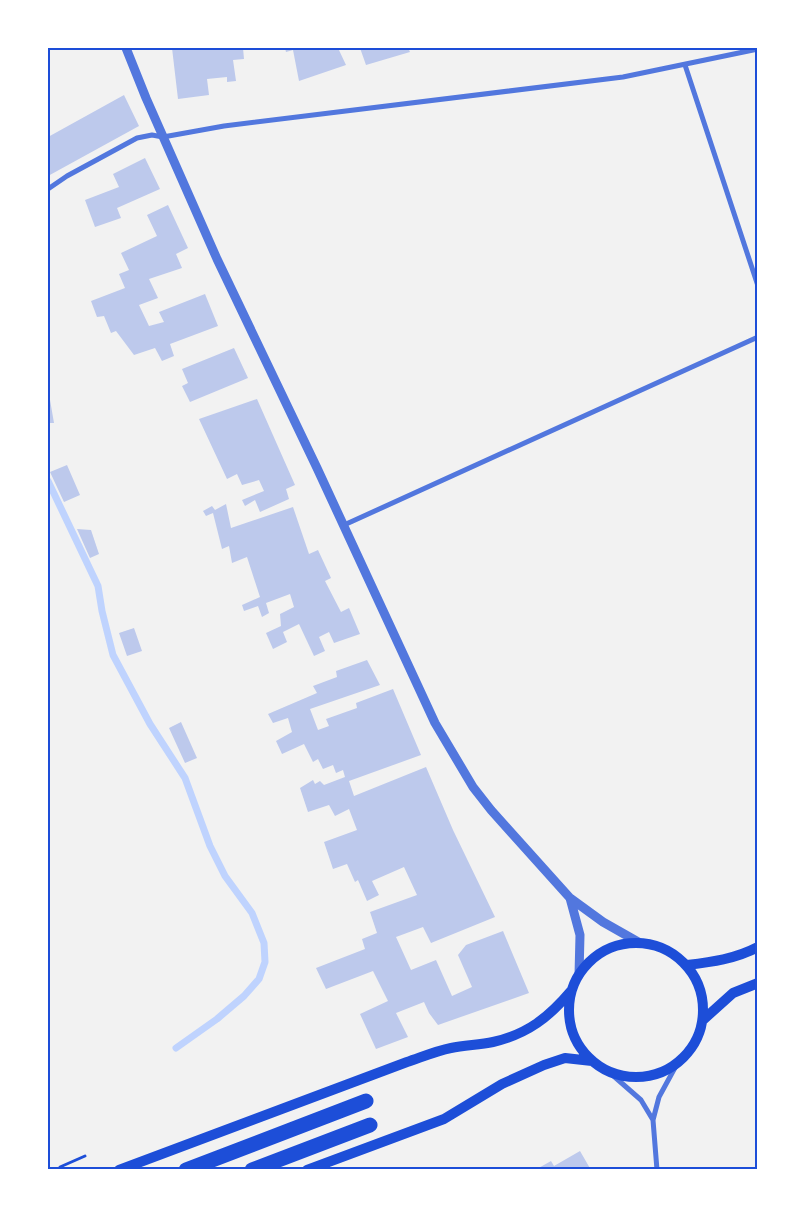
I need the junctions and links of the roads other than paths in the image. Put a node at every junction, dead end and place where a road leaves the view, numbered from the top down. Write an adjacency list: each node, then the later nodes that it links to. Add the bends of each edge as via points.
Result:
1 (126, 48): 4 (street)
2 (758, 49): 3 (street)
3 (685, 65): 4 (street, via 623,77 253,122); 6 (street)
4 (163, 137): 5 (street, via 137,138); 8 (street, via 217,259)
5 (48, 189)
6 (758, 286)
7 (758, 337): 8 (street)
8 (344, 525): 9 (street, via 435,723 468,778 491,810)
9 (570, 898): 10 (street, via 603,922); 13 (street, via 580,935)
10 (640, 942): 12 (main road, via 657,946); 13 (main road, via 605,950)
11 (758, 947): 12 (main road, via 723,960)
12 (687, 965): 16 (main road, via 701,991)
13 (578, 975): 15 (main road)
14 (758, 983): 16 (main road, via 733,993)
15 (572, 991): 17 (main road, via 569,1004 572,1029 576,1041); 23 (main road, via 544,1019 508,1038 450,1048 407,1062)
16 (703, 1020): 18 (main road, via 695,1045)
17 (592, 1061): 19 (main road); 26 (main road, via 565,1058 544,1065 502,1084 444,1119)
18 (677, 1064): 19 (main road, via 659,1074 644,1077 629,1078); 21 (street, via 659,1097)
19 (609, 1072): 21 (street, via 641,1100)
20 (366, 1101): 24 (highway)
21 (653, 1120): 27 (street)
22 (370, 1125): 25 (highway)
23 (118, 1170)
24 (186, 1170)
25 (252, 1170)
26 (307, 1170)
27 (657, 1170)

